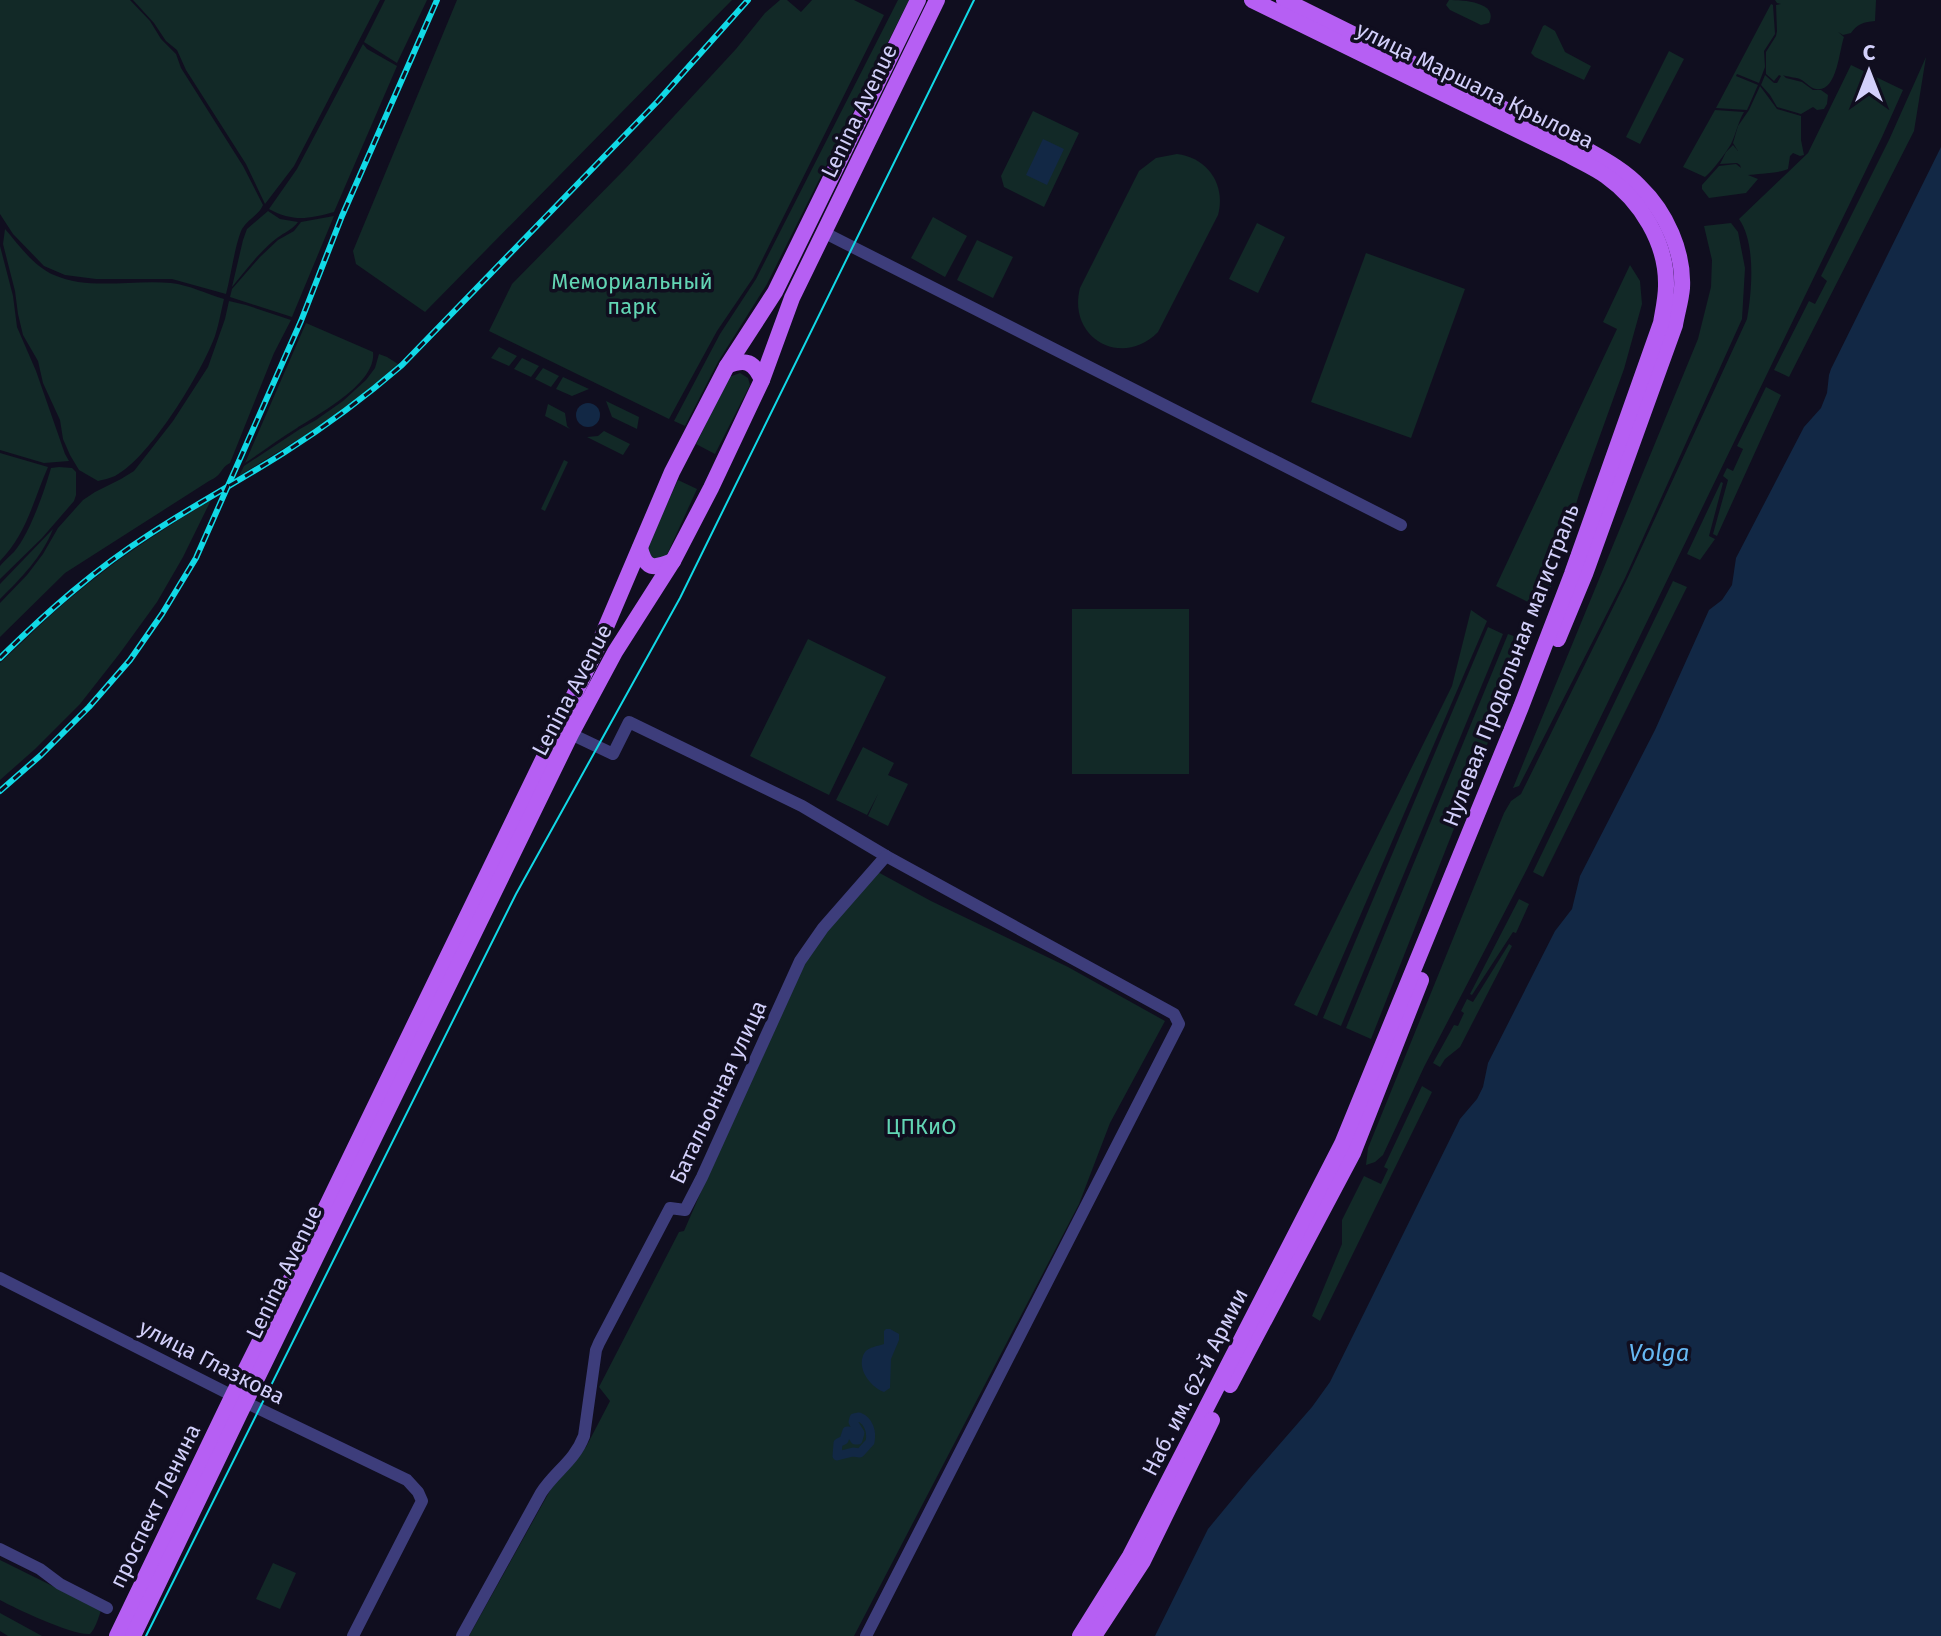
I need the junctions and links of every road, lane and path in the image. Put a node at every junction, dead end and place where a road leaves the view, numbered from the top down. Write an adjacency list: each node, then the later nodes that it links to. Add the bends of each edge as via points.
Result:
1 (918, 0): 9 (main road, Lenina Avenue, via 775,292)
2 (937, 0): 8 (main road, Lenina Avenue)
3 (1252, 0): 5 (main road, улица Маршала Крылова, via 1406,75)
4 (1284, 0): 5 (main road, улица Маршала Крылова)
5 (1468, 99): 6 (main road, улица Маршала Крылова, via 1607,177); 7 (main road, улица Маршала Крылова, via 1612,165 1639,185)
6 (1630, 197): 16 (main road, Нулевая Продольная магистраль, via 1662,254 1666,286 1661,323 1588,529)
7 (1668, 226): 16 (main road, Нулевая Продольная магистраль, via 1678,249 1682,287 1675,325 1585,574)
8 (825, 233): 10 (main road, Lenina Avenue, via 792,298); 11 (street)
9 (727, 366): 10 (main road, via 750,364); 12 (main road, Lenina Avenue)
10 (762, 380): 13 (main road, Lenina Avenue)
11 (1401, 525)
12 (640, 548): 13 (main road, via 649,566); 18 (main road, Lenina Avenue, via 597,648 293,1274)
13 (673, 561): 14 (main road, Lenina Avenue)
14 (571, 734): 15 (street, via 613,754 629,722 802,806); 18 (main road, Lenina Avenue)
15 (886, 856): 24 (street, Батальонная улица, via 823,928 793,973 685,1210 670,1208 599,1343 580,1448 547,1483); 25 (street, via 1174,1014 1179,1024)
16 (1348, 1149): 26 (main road, Наб. им. 62-й Армии, via 1130,1556); 27 (main road, Наб. им. 62-й Армии, via 1143,1561)
17 (0, 1278): 18 (street, улица Глазкова)
18 (239, 1398): 21 (street, улица Глазкова, via 407,1480 418,1492 422,1501); 22 (main road, проспект Ленина); 23 (main road, проспект Ленина)
19 (0, 1549): 20 (street)
20 (107, 1608)
21 (357, 1635)
22 (117, 1636)
23 (133, 1636)
24 (462, 1636)
25 (866, 1636)
26 (1080, 1636)
27 (1094, 1636)

